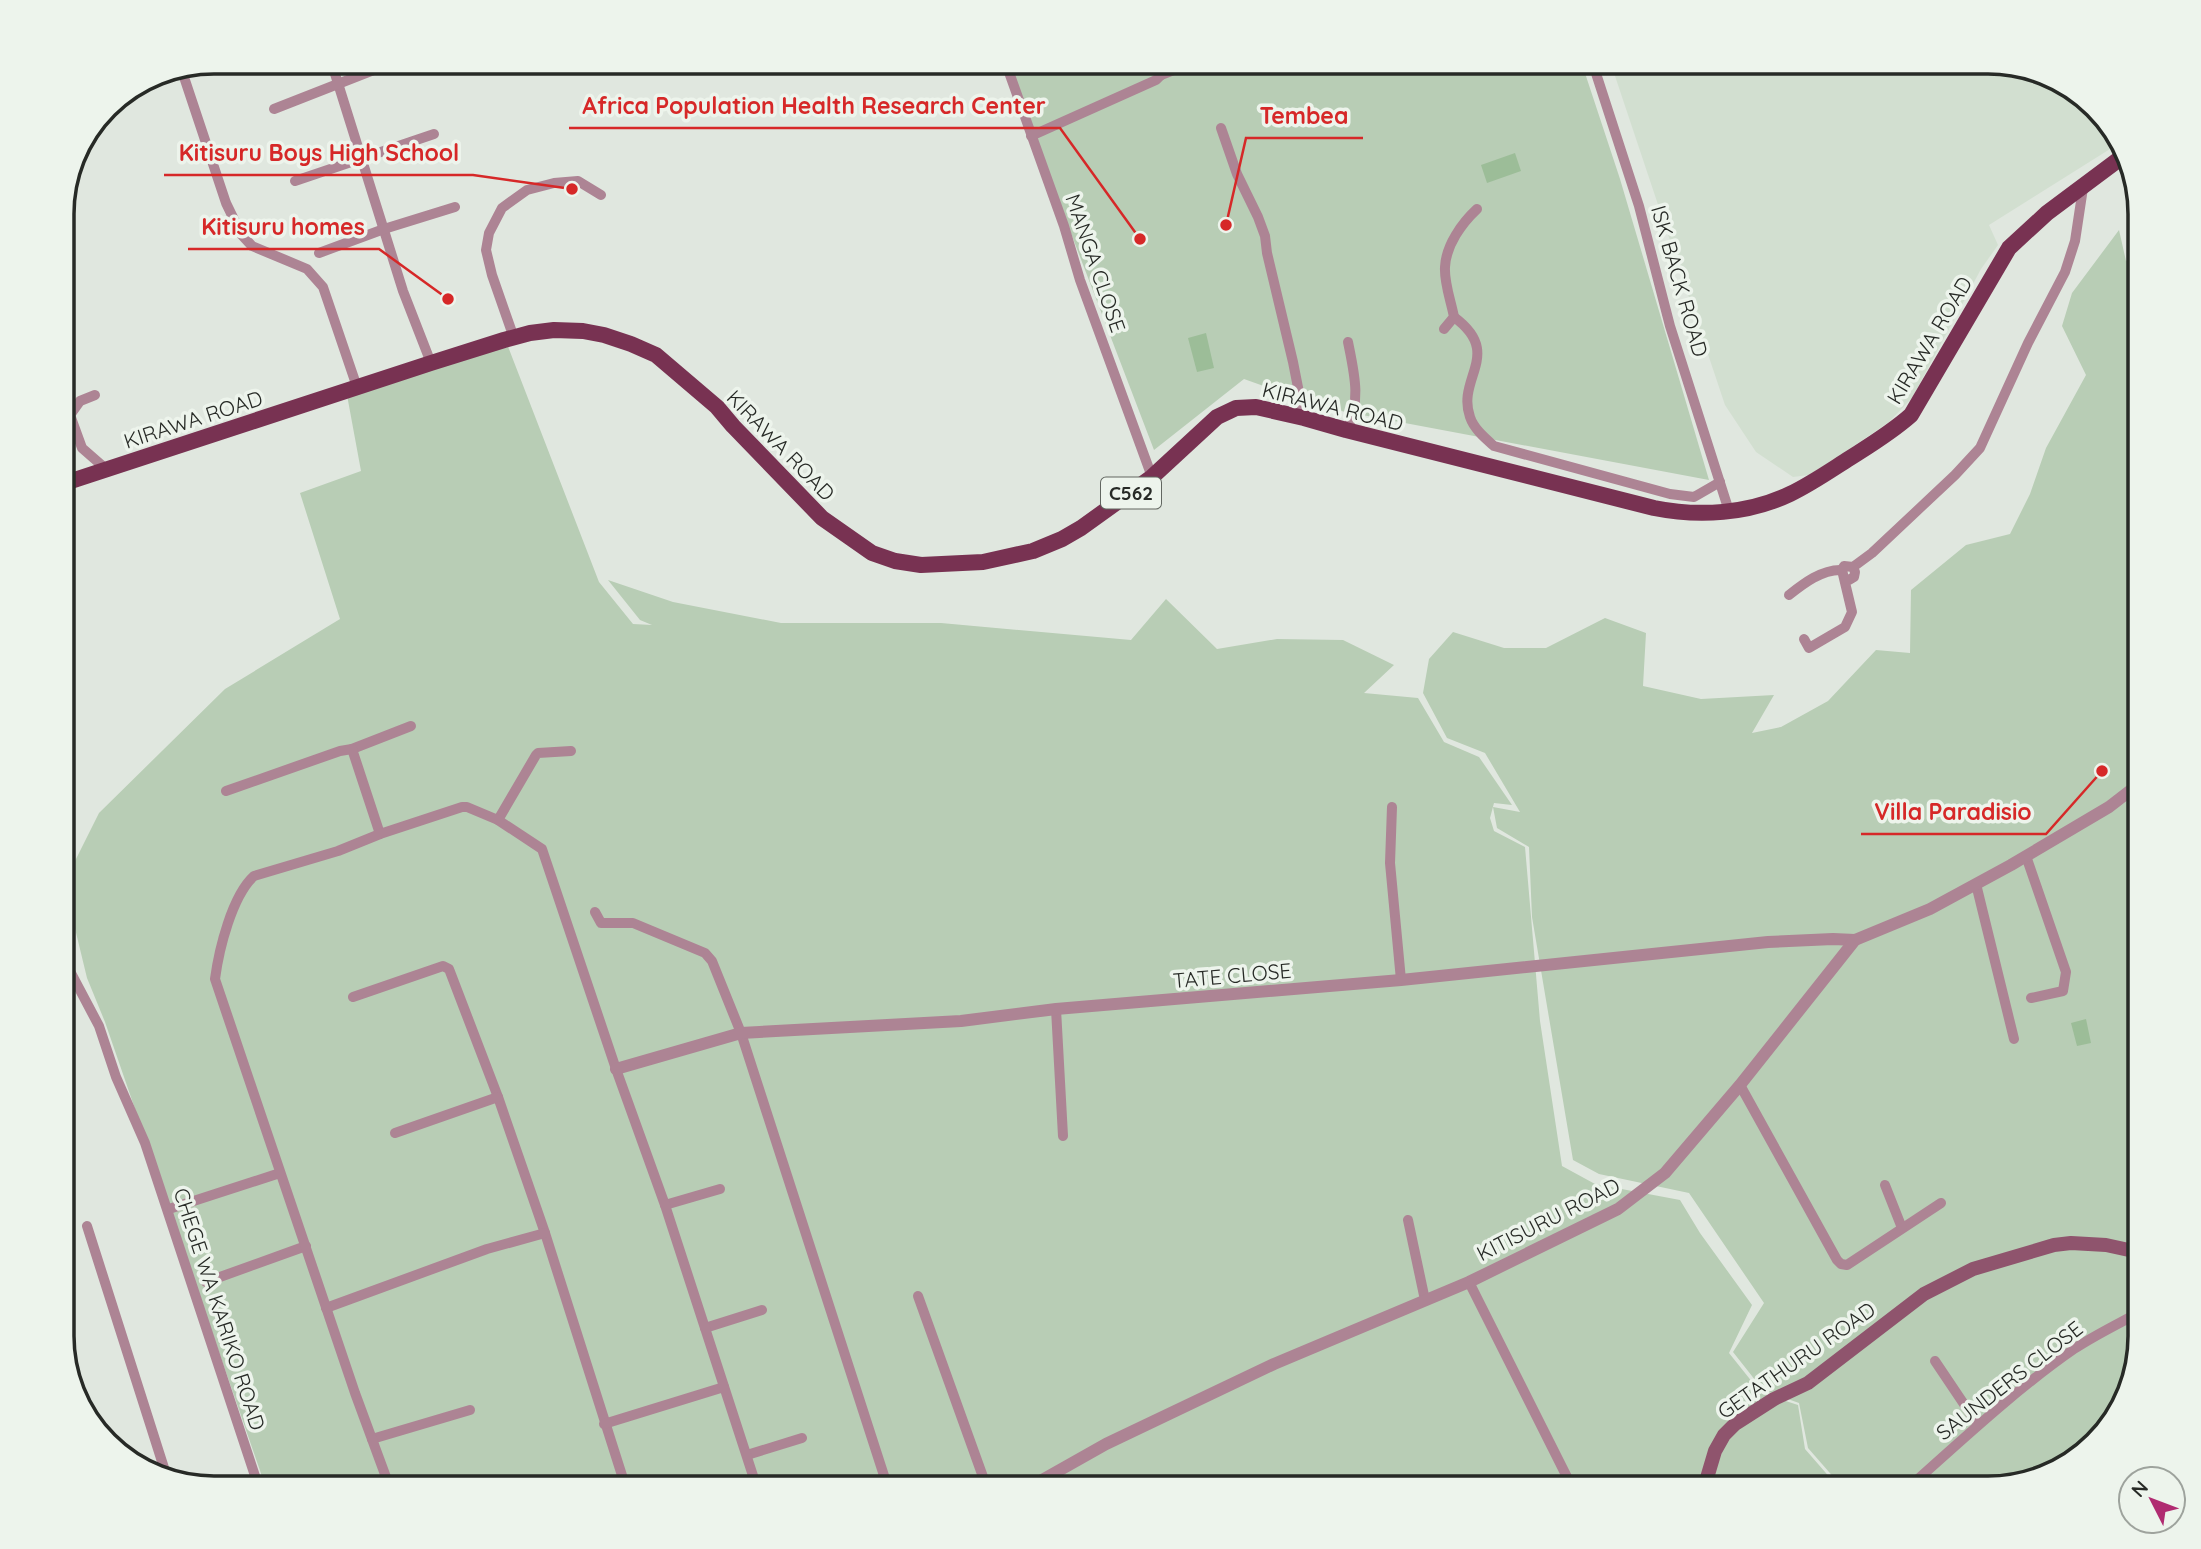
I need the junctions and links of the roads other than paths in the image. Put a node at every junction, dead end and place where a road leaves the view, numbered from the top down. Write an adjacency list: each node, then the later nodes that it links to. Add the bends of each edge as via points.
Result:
1 (335, 74): 7 (street)
2 (363, 74): 7 (street)
3 (1010, 74): 11 (street, MANGA CLOSE)
4 (1596, 74): 35 (street, ISK BACK ROAD)
5 (1161, 75): 11 (street)
6 (184, 77): 26 (street, via 226,203 241,233 252,246 307,269 323,287)
7 (338, 84): 8 (street); 12 (street)
8 (274, 109)
9 (1221, 128): 29 (street, via 1265,236)
10 (433, 134): 12 (street)
11 (1031, 136): 33 (street, MANGA CLOSE)
12 (362, 158): 14 (street); 19 (street)
13 (2117, 161): 15 (main road, KIRAWA ROAD / C562)
14 (295, 181)
15 (2083, 188): 36 (main road, KIRAWA ROAD / C562, via 2009,248 1911,415 1892,432 1790,494); 37 (street, via 2065,272 1980,448 1936,494)
16 (601, 195): 23 (street, via 578,181 554,183 527,190 502,208 486,250)
17 (456, 207): 19 (street)
18 (1477, 209): 21 (street, via 1447,253 1445,269)
19 (384, 229): 20 (street); 25 (street)
20 (319, 253)
21 (1454, 317): 22 (street); 35 (street, via 1476,342 1469,416 1494,446 1670,494 1694,496)
22 (1444, 329)
23 (514, 338): 25 (main road, KIRAWA ROAD / C562); 33 (main road, KIRAWA ROAD / C562, via 554,330 583,331 656,355 717,407 822,518 851,540 895,561 921,565 983,562 1033,551 1081,528)
24 (1348, 342): 31 (street, via 1356,394)
25 (430, 363): 26 (main road, KIRAWA ROAD / C562)
26 (357, 387): 32 (main road, KIRAWA ROAD / C562)
27 (95, 395): 28 (street, via 80,401)
28 (74, 410)
29 (1304, 418): 31 (main road, KIRAWA ROAD / C562); 33 (main road, KIRAWA ROAD / C562, via 1256,407 1236,408 1208,424)
30 (74, 424): 32 (street, via 82,448)
31 (1346, 430): 36 (main road, KIRAWA ROAD / C562, via 1654,508 1691,513)
32 (106, 469): 34 (main road, KIRAWA ROAD / C562)
33 (1152, 477)
34 (74, 480)
35 (1720, 482): 36 (street, ISK BACK ROAD)
36 (1729, 511)
37 (1846, 572): 38 (street, via 1835,570); 39 (street, via 1852,612 1845,626 1809,648)
38 (1789, 595)
39 (1804, 639)
40 (411, 726): 41 (street)
41 (352, 748): 43 (street); 47 (street)
42 (571, 751): 46 (street, via 538,753)
43 (226, 791)
44 (2128, 792): 48 (street)
45 (1392, 807): 53 (street, via 1390,863)
46 (498, 820): 47 (street, via 462,807); 59 (street, via 542,849)
47 (380, 834): 64 (street, via 254,876 246,883 226,929 215,979)
48 (2025, 856): 49 (street); 55 (street, via 2066,972 2063,991)
49 (1976, 884): 51 (street, via 1915,916); 58 (street)
50 (595, 912): 57 (street, via 601,923 633,923 705,953)
51 (1854, 940): 53 (street, TATE CLOSE, via 1768,942); 60 (street, KITISURU ROAD)
52 (74, 979): 93 (street, CHEGE WA KARIKO ROAD, via 99,1027 145,1143)
53 (1401, 980): 56 (street, TATE CLOSE)
54 (353, 997): 61 (street, via 447,967)
55 (2031, 998)
56 (1056, 1009): 57 (street, TATE CLOSE, via 961,1021); 63 (street)
57 (741, 1032): 59 (street, TATE CLOSE); 97 (street)
58 (2014, 1039)
59 (616, 1069): 68 (street)
60 (1740, 1085): 72 (street, via 1841,1264 1847,1265); 77 (street, KITISURU ROAD, via 1665,1173 1618,1209)
61 (498, 1097): 62 (street); 73 (street)
62 (395, 1133)
63 (1063, 1136)
64 (280, 1173): 69 (street); 74 (street)
65 (1885, 1185): 72 (street)
66 (720, 1189): 68 (street)
67 (1941, 1203): 72 (street)
68 (665, 1205): 83 (street)
69 (172, 1208)
70 (1409, 1220): 79 (street)
71 (87, 1226): 92 (street)
72 (1902, 1228)
73 (545, 1233): 80 (street); 87 (street)
74 (306, 1247): 76 (street); 80 (street)
75 (2128, 1249): 101 (main road, GETATHURU ROAD, via 2054,1245 1973,1269 1924,1294 1808,1383 1735,1424 1715,1451)
76 (206, 1282)
77 (1469, 1282): 79 (street, KITISURU ROAD); 100 (street)
78 (918, 1296): 98 (street)
79 (1425, 1300): 99 (street, KITISURU ROAD, via 1149,1423)
80 (326, 1307): 90 (street)
81 (762, 1310): 83 (street)
82 (2128, 1319): 88 (street, SAUNDERS CLOSE, via 2076,1349)
83 (705, 1328): 85 (street)
84 (1936, 1361): 88 (street)
85 (724, 1387): 87 (street); 91 (street)
86 (470, 1410): 90 (street)
87 (604, 1424): 95 (street)
88 (1978, 1426): 102 (street, SAUNDERS CLOSE)
89 (802, 1438): 91 (street)
90 (372, 1439): 94 (street)
91 (747, 1455): 96 (street)
92 (163, 1466)
93 (255, 1476)
94 (386, 1476)
95 (622, 1476)
96 (753, 1476)
97 (884, 1476)
98 (983, 1476)
99 (1050, 1476)
100 (1566, 1476)
101 (1708, 1476)
102 (1922, 1476)

